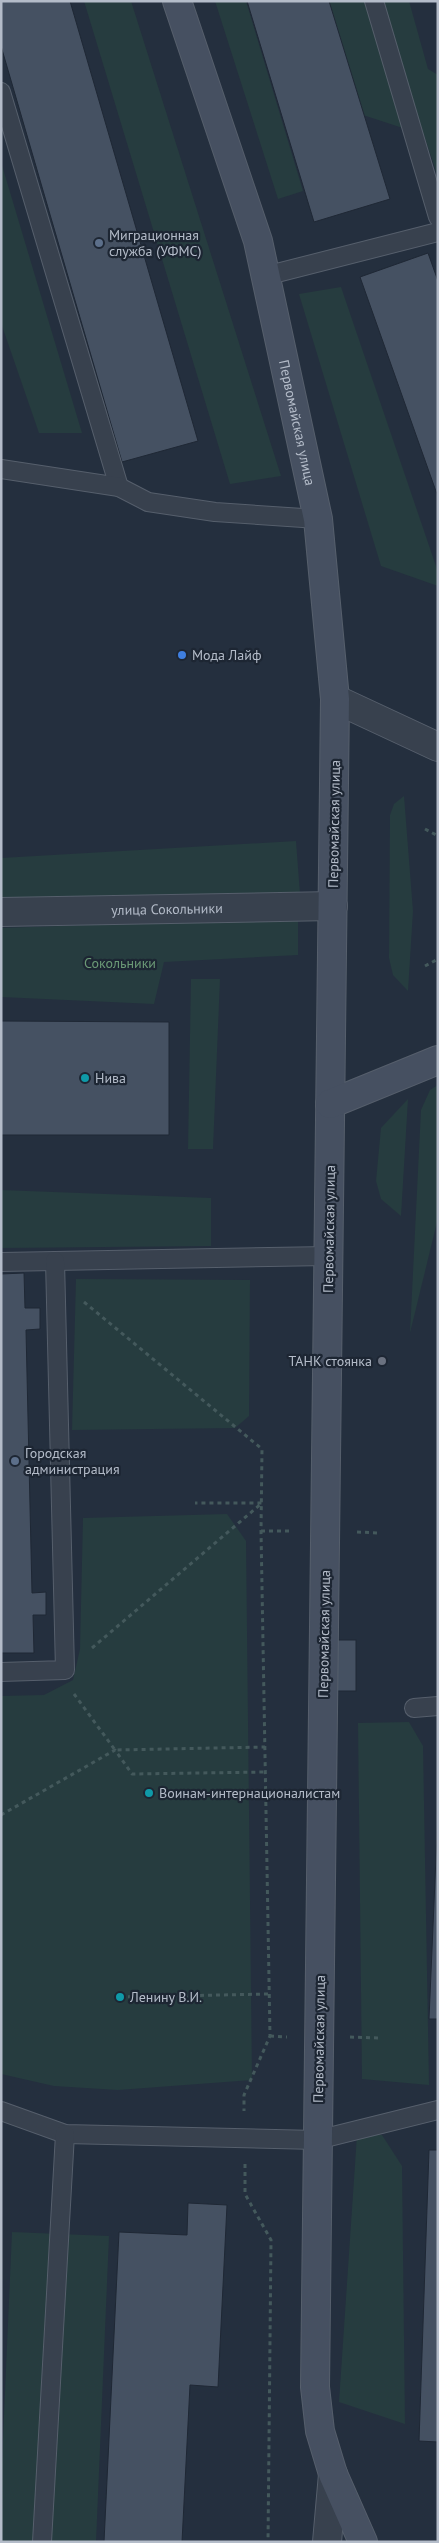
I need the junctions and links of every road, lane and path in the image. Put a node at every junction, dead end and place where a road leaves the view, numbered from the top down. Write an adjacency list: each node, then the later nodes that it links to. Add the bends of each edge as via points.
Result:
1 (177, 1): 6 (main road, Первомайская улица, via 258,241)
2 (374, 1): 4 (lane)
3 (1, 92): 8 (lane)
4 (438, 217)
5 (438, 232): 6 (lane)
6 (265, 276): 9 (main road, Первомайская улица)
7 (1, 470): 8 (lane)
8 (119, 487): 9 (lane, via 148,502 215,512)
9 (318, 519): 10 (main road, Первомайская улица)
10 (335, 699): 11 (street); 14 (main road, Первомайская улица)
11 (438, 747)
12 (425, 829): 13 (path)
13 (438, 836)
14 (333, 906): 15 (street, улица Сокольники); 19 (main road, Первомайская улица)
15 (1, 912)
16 (438, 959): 17 (path)
17 (425, 966)
18 (438, 1060): 19 (main road)
19 (330, 1104): 20 (main road, Первомайская улица)
20 (328, 1256): 21 (lane); 40 (main road, Первомайская улица)
21 (55, 1261): 22 (lane); 23 (lane)
22 (1, 1262)
23 (56, 1279): 25 (path, via 262,1449); 26 (lane)
24 (195, 1503): 25 (path)
25 (262, 1503): 26 (path); 30 (path)
26 (65, 1670): 27 (lane); 31 (path, via 66,1682)
27 (1, 1672)
28 (438, 1706): 29 (lane)
29 (414, 1708)
30 (265, 1747): 31 (path); 32 (path)
31 (115, 1750): 32 (path, via 132,1774); 33 (path)
32 (265, 1772): 34 (path)
33 (1, 1815)
34 (269, 1994): 35 (path); 39 (path, via 270,2036 244,2095)
35 (120, 1997)
36 (438, 2110): 40 (lane)
37 (1, 2111): 38 (lane)
38 (65, 2134): 39 (lane); 42 (lane)
39 (244, 2138): 40 (lane); 43 (path, via 245,2194 271,2240)
40 (317, 2140): 41 (main road, Первомайская улица, via 314,2387 320,2431)
41 (333, 2474): 44 (street, Первомайская улица); 45 (main road, Первомайская улица)
42 (42, 2542)
43 (268, 2542)
44 (327, 2542)
45 (363, 2542)

